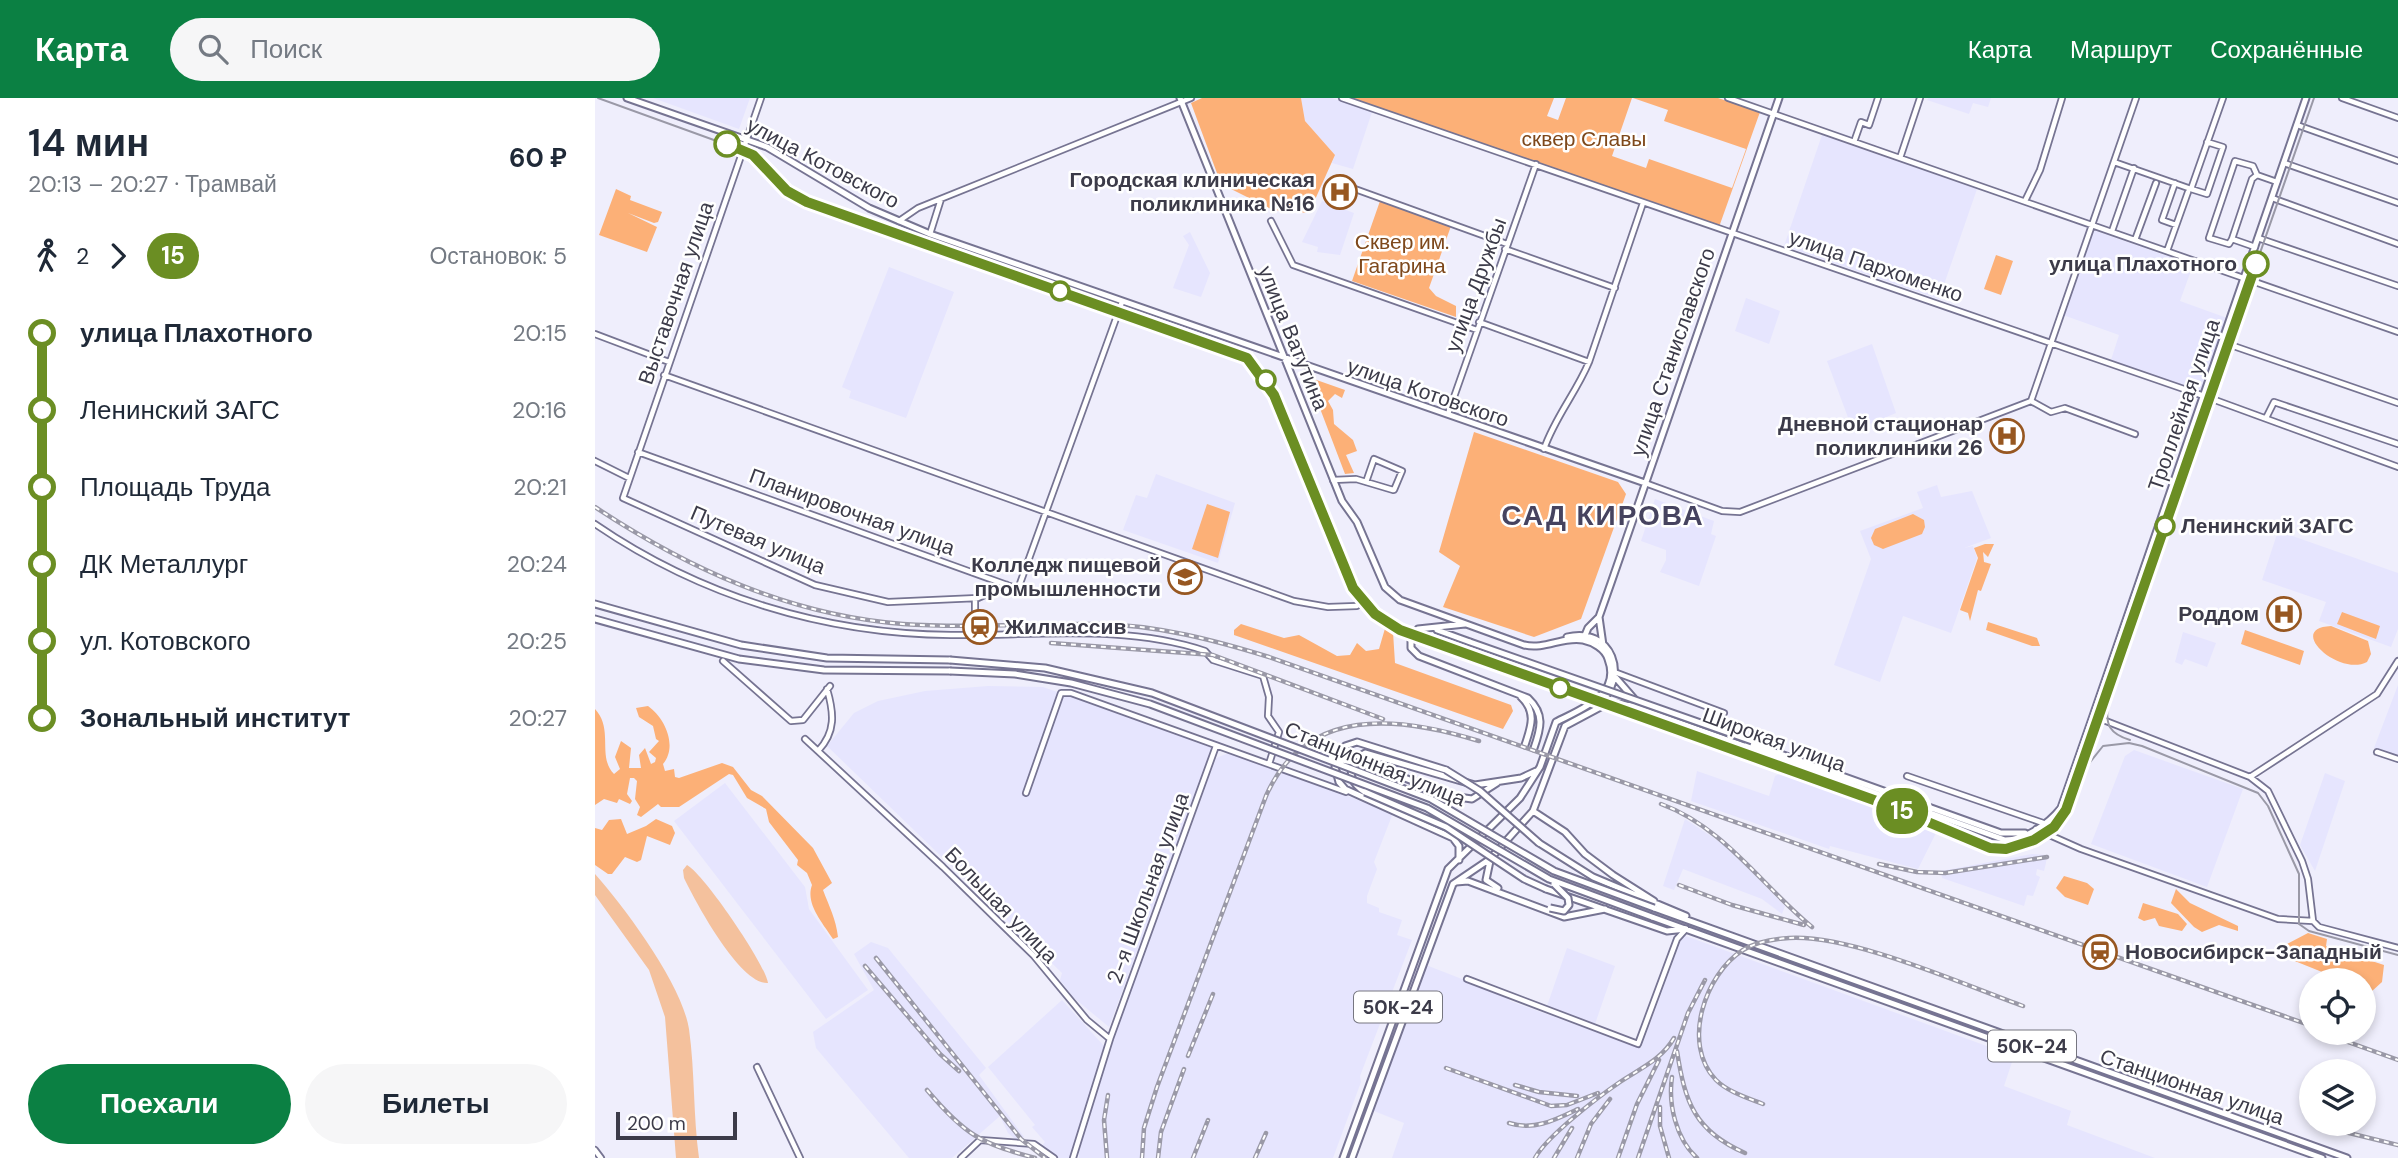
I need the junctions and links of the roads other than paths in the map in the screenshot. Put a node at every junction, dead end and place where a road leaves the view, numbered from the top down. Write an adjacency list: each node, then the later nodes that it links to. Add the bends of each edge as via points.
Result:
1 (627, 98): 18 (main road, улица Котовского)
2 (761, 98): 18 (street, Выставочная улица)
3 (1191, 98): 14 (street)
4 (1342, 98): 25 (street, улица Пархоменко)
5 (1728, 98): 15 (street)
6 (1779, 98): 15 (main road, улица Станиславского)
7 (1878, 98): 19 (street, via 1869,125 1861,122)
8 (1920, 98): 21 (street)
9 (2062, 98): 35 (street, via 2040,170)
10 (2136, 98): 23 (street)
11 (2223, 98): 20 (street)
12 (2306, 98): 17 (main road, Троллейная улица)
13 (2341, 98): 16 (street)
14 (1181, 100): 34 (street); 62 (main road, улица Ватутина)
15 (1773, 114): 19 (street); 44 (main road, улица Станиславского)
16 (2398, 118)
17 (2297, 125): 22 (street); 24 (main road, Троллейная улица)
18 (746, 139): 39 (main road, улица Котовского); 63 (street, Выставочная улица)
19 (1854, 142): 21 (street)
20 (2207, 142): 32 (street); 32 (street, via 2223,147 2207,194)
21 (1900, 158): 35 (street)
22 (2398, 161)
23 (2114, 162): 26 (street); 40 (street)
24 (2284, 163): 28 (main road, Троллейная улица); 37 (street)
25 (1536, 164): 36 (street, улица Пархоменко); 49 (street, улица Дружбы)
26 (2134, 169): 30 (street); 42 (street)
27 (2257, 175): 28 (street); 46 (street); 46 (street, via 2253,166 2235,162 2209,238 2229,244)
28 (2277, 182): 33 (main road, Троллейная улица)
29 (2156, 183): 47 (street)
30 (2175, 183): 32 (street); 41 (street, via 2162,220)
31 (1356, 189): 49 (street)
32 (2189, 190): 41 (street)
33 (2272, 198): 45 (main road, Троллейная улица); 48 (street)
34 (941, 199): 39 (street); 43 (street)
35 (2025, 201): 40 (street)
36 (1643, 203): 44 (street, улица Пархоменко); 54 (street)
37 (2398, 203)
38 (1271, 221): 57 (street, via 1293,265)
39 (899, 222): 43 (main road, улица Котовского)
40 (2092, 224): 42 (street); 60 (street)
41 (2176, 225): 51 (street)
42 (2112, 232): 47 (street)
43 (930, 234): 55 (main road, улица Котовского)
44 (1730, 234): 60 (street, улица Пархоменко); 80 (main road, улица Станиславского)
45 (2258, 238): 50 (main road, Троллейная улица); 53 (street)
46 (2232, 239): 50 (street)
47 (2136, 240): 51 (street)
48 (2398, 244)
49 (1506, 246): 54 (street); 56 (street, улица Дружбы)
50 (2255, 247): 52 (main road, Троллейная улица)
51 (2167, 251): 52 (street)
52 (2244, 278): 58 (street); 61 (main road, Троллейная улица)
53 (2398, 286)
54 (1615, 288): 64 (street)
55 (1122, 302): 62 (main road, улица Котовского); 82 (street)
56 (1479, 322): 57 (street, улица Дружбы); 64 (street)
57 (1477, 330): 69 (street, улица Дружбы)
58 (2398, 332)
59 (595, 334): 63 (street)
60 (2050, 342): 66 (street, улица Пархоменко); 67 (street)
61 (2222, 342): 66 (main road, Троллейная улица); 68 (street)
62 (1285, 360): 69 (main road, улица Котовского); 78 (main road, улица Ватутина)
63 (669, 362): 65 (street, Выставочная улица)
64 (1589, 362): 73 (street, via 1552,425)
65 (664, 375): 74 (street, Выставочная улица); 82 (street)
66 (2204, 396): 70 (street, улица Пархоменко); 101 (main road, Троллейная улица)
67 (2031, 401): 71 (street, via 2051,412 2065,408); 80 (street, улица Котовского, via 1740,512 1722,511)
68 (2398, 403)
69 (1447, 416): 73 (main road, улица Котовского)
70 (2266, 419): 72 (street, via 2274,402); 76 (street, улица Пархоменко)
71 (2135, 434)
72 (2398, 444)
73 (1544, 449): 80 (main road, улица Котовского)
74 (638, 452): 77 (street, Выставочная улица); 84 (street, Планировочная улица)
75 (595, 461): 77 (street)
76 (2398, 467)
77 (629, 478): 81 (street, Выставочная улица)
78 (1333, 481): 79 (street); 91 (main road, улица Ватутина, via 1385,587 1400,600)
79 (1366, 482): 79 (street, via 1394,490 1402,471 1374,459)
80 (1645, 483): 89 (main road, улица Станиславского)
81 (623, 498): 85 (street, Путевая улица, via 815,585 888,602)
82 (1048, 513): 84 (street, via 1018,589); 87 (street, via 1294,601)
83 (595, 524): 111 (street, via 648,558 775,612 866,629 950,635 1124,634 1205,651 1213,660 1263,676 1268,716 1279,732)
84 (1007, 585): 85 (street, Путевая улица)
85 (975, 599): 88 (street)
86 (595, 604): 109 (main road, Станционная улица, bridge, via 728,642 818,657 1017,664 1093,677 1152,693)
87 (1357, 606)
88 (975, 614)
89 (1598, 617): 93 (main road); 94 (main road)
90 (595, 619): 123 (main road, Станционная улица, bridge, via 727,656 812,669 1015,674 1091,687 1150,704 1427,808)
91 (1469, 624): 92 (main road); 93 (main road, via 1530,646 1572,636)
92 (1434, 629): 98 (main road, via 1415,631 1410,641 1415,653); 106 (main road, bridge)
93 (1584, 638): 94 (main road); 112 (main road, via 1606,654 1610,681 1588,706 1556,722)
94 (1604, 646): 97 (main road, via 1613,658)
95 (2398, 661): 114 (street, via 2377,694)
96 (723, 662): 107 (street, via 791,721 803,720 829,687 830,736)
97 (1616, 676): 99 (main road, via 1608,695); 100 (street); 106 (main road, Широкая улица, via 1637,701)
98 (1513, 690): 103 (main road, via 1531,713); 105 (main road, via 1532,701 1540,715)
99 (1592, 710): 118 (main road, via 1565,726); 120 (main road, Широкая улица, via 1619,702 1999,838 2020,839)
100 (1724, 713)
101 (2093, 716): 114 (street); 119 (main road, Троллейная улица, via 2061,808)
102 (805, 739): 107 (street, Большая улица)
103 (1525, 745)
104 (1216, 746): 111 (street, Станционная улица); 116 (street, Станционная улица, via 1061,693); 132 (street, 2-я Школьная улица)
105 (1534, 748)
106 (1769, 750): 120 (main road, Широкая улица, via 2001,833)
107 (818, 751): 132 (street, Большая улица, via 989,911)
108 (2377, 752): 110 (street)
109 (1317, 756): 115 (main road, bridge, via 1374,766 1451,796 1472,799); 129 (main road, Станционная улица, bridge, via 1440,803 1554,871)
110 (2398, 759)
111 (1269, 764): 117 (street, Станционная улица)
112 (1539, 769): 115 (main road, via 1524,777); 122 (main road, 50К-24, via 1520,798)
113 (1907, 776): 119 (street)
114 (2250, 777): 127 (street, via 2268,791 2302,861)
115 (1502, 778): 125 (main road, bridge, via 1475,785 1365,753 1354,760 1350,772 1353,783 1365,792 1464,836 1524,879)
116 (1026, 793)
117 (1354, 794): 122 (main road, via 1447,835 1459,846); 126 (main road, bridge, via 1339,782 1335,767 1340,753 1351,743 1363,742 1446,770 1480,791 1539,843 1593,877)
118 (1533, 811): 121 (main road); 126 (main road, 50К-24, via 1613,875)
119 (2043, 823): 120 (main road, Троллейная улица)
120 (2035, 829): 127 (street, Широкая улица, via 2278,919)
121 (1490, 859): 123 (main road, bridge, via 1488,883 1563,911 1569,901); 124 (main road)
122 (1459, 860): 140 (main road, 50К-24, via 1448,869)
123 (1549, 879): 128 (main road, Станционная улица, bridge)
124 (1454, 883): 125 (main road, via 1473,883 1569,918); 141 (main road, 50К-24)
125 (1605, 909): 128 (main road, 50К-24, via 1667,931)
126 (1668, 910): 129 (main road, 50К-24)
127 (2312, 921): 130 (street, Широкая улица, via 2319,927)
128 (1686, 929): 129 (main road, Станционная улица / 50К-24); 131 (street, via 1677,939 1638,1044)
129 (1716, 935): 142 (main road, Станционная улица / 50К-24); 143 (main road, Станционная улица / 50К-24)
130 (2398, 948)
131 (1467, 979)
132 (1110, 1040): 139 (street)
133 (757, 1068): 136 (street)
134 (595, 1150): 135 (street)
135 (601, 1158)
136 (800, 1158)
137 (961, 1158): 138 (street, via 980,1140 1034,1144)
138 (1054, 1158)
139 (1073, 1158)
140 (1343, 1158)
141 (1352, 1158)
142 (2322, 1158)
143 (2347, 1158)

